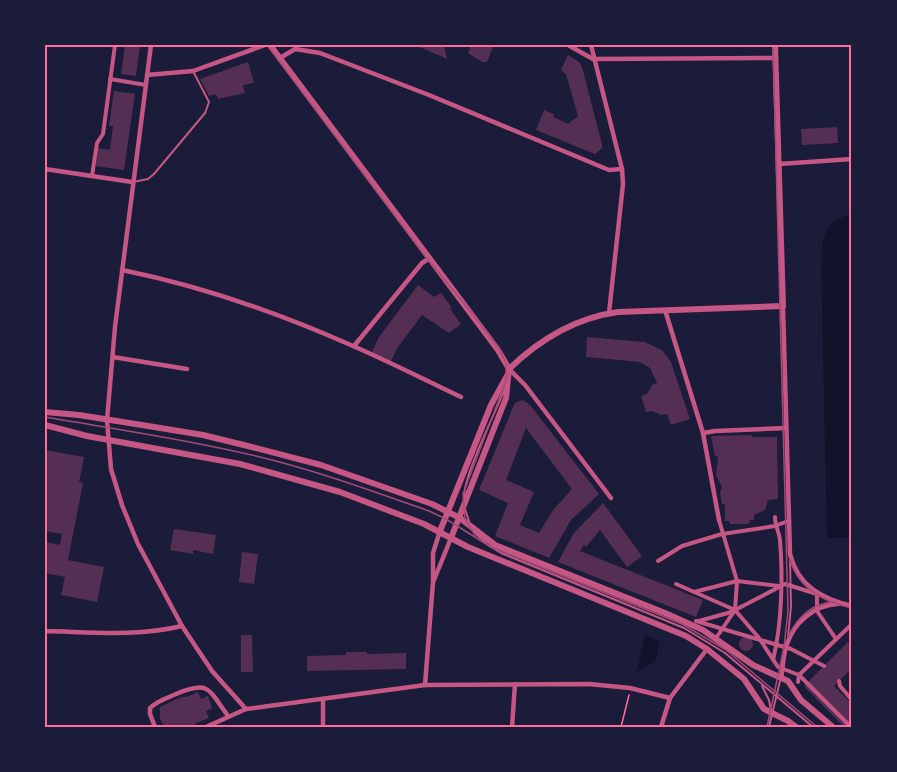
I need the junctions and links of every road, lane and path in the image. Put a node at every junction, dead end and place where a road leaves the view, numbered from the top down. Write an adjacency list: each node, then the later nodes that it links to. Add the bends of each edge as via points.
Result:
1 (115, 45): 13 (street)
2 (151, 45): 12 (street)
3 (265, 45): 11 (street)
4 (568, 45): 10 (street)
5 (591, 45): 10 (street)
6 (775, 45): 9 (street)
7 (272, 46): 8 (street)
8 (279, 58): 18 (street, via 295,49 320,53 609,170); 21 (street)
9 (776, 58): 10 (street); 16 (street)
10 (593, 59): 18 (street)
11 (193, 70): 12 (street); 20 (lane, via 209,102 205,113 154,174)
12 (147, 75): 14 (street)
13 (110, 80): 14 (street); 19 (street, via 103,134 97,143)
14 (146, 85): 20 (street)
15 (852, 159): 16 (street)
16 (779, 164): 23 (street)
17 (45, 169): 19 (street)
18 (622, 169): 25 (street)
19 (92, 176): 20 (street)
20 (132, 182): 22 (street)
21 (430, 258): 26 (street); 29 (street, via 504,358)
22 (122, 270): 26 (street, via 244,304); 27 (street)
23 (783, 306): 24 (street); 34 (street)
24 (665, 310): 25 (street); 35 (street)
25 (609, 313): 29 (street, via 558,331)
26 (354, 346): 30 (street)
27 (113, 357): 28 (street); 32 (street)
28 (187, 369)
29 (509, 371): 37 (street, via 525,385); 38 (street, via 506,398); 39 (street)
30 (461, 397)
31 (45, 412): 32 (street)
32 (107, 420): 36 (street); 39 (street, via 203,435 321,465)
33 (45, 426): 36 (street)
34 (786, 429): 35 (street); 43 (street)
35 (703, 433): 42 (street)
36 (109, 440): 46 (street, via 277,473 340,492); 62 (street, via 111,469 122,505)
37 (610, 498)
38 (465, 507): 41 (street); 45 (lane)
39 (447, 510): 41 (street); 46 (street)
40 (775, 517): 44 (street)
41 (460, 518): 45 (street); 48 (street)
42 (719, 520): 47 (street)
43 (788, 521): 44 (street); 49 (street)
44 (775, 526): 47 (street); 54 (street)
45 (472, 528): 60 (street, via 495,544); 67 (lane, via 501,553 684,627)
46 (440, 531): 48 (street); 51 (street, via 433,553)
47 (722, 534): 50 (street, via 682,546); 52 (street)
48 (451, 538): 51 (street); 67 (street)
49 (790, 554): 54 (lane); 56 (street, via 802,580)
50 (658, 561)
51 (433, 582): 78 (street)
52 (737, 582): 54 (street); 55 (street); 59 (street)
53 (676, 584): 55 (street)
54 (785, 586): 56 (street); 59 (street); 68 (street); 68 (lane, via 790,623)
55 (694, 592): 59 (street)
56 (817, 594): 57 (street); 58 (street)
57 (851, 606): 58 (street, via 836,604)
58 (817, 609): 66 (street); 68 (street, via 799,623)
59 (735, 610): 60 (street); 63 (street); 65 (street)
60 (695, 623): 63 (street); 67 (street)
61 (852, 625): 66 (street)
62 (182, 626): 64 (street, via 136,633); 85 (street, via 212,671)
63 (723, 628): 65 (street); 67 (street)
64 (45, 631)
65 (759, 638): 68 (street); 69 (street)
66 (836, 639): 70 (street)
67 (711, 644): 74 (street); 75 (lane); 82 (street); 86 (street, via 744,679 764,709)
68 (783, 646): 69 (street); 70 (street); 72 (street)
69 (773, 660): 72 (street)
70 (814, 660): 71 (street); 73 (street)
71 (824, 666)
72 (783, 668): 73 (street); 74 (street)
73 (799, 675): 76 (street); 98 (street)
74 (781, 678): 81 (lane); 97 (street)
75 (757, 679): 81 (lane); 86 (lane)
76 (798, 682)
77 (514, 684): 78 (street); 80 (street); 92 (street)
78 (425, 685): 83 (street)
79 (839, 685): 84 (street)
80 (630, 688): 82 (street); 93 (path)
81 (777, 696): 86 (lane); 96 (lane)
82 (670, 698): 94 (street)
83 (323, 700): 85 (street); 91 (street)
84 (852, 700)
85 (246, 709): 87 (street)
86 (772, 713): 88 (street); 95 (lane)
87 (228, 716): 89 (street, via 210,692 195,686 150,708); 90 (street)
88 (795, 726)
89 (155, 727)
90 (206, 727)
91 (323, 727)
92 (512, 727)
93 (621, 727)
94 (661, 727)
95 (769, 727)
96 (813, 727)
97 (833, 727)
98 (851, 727)

